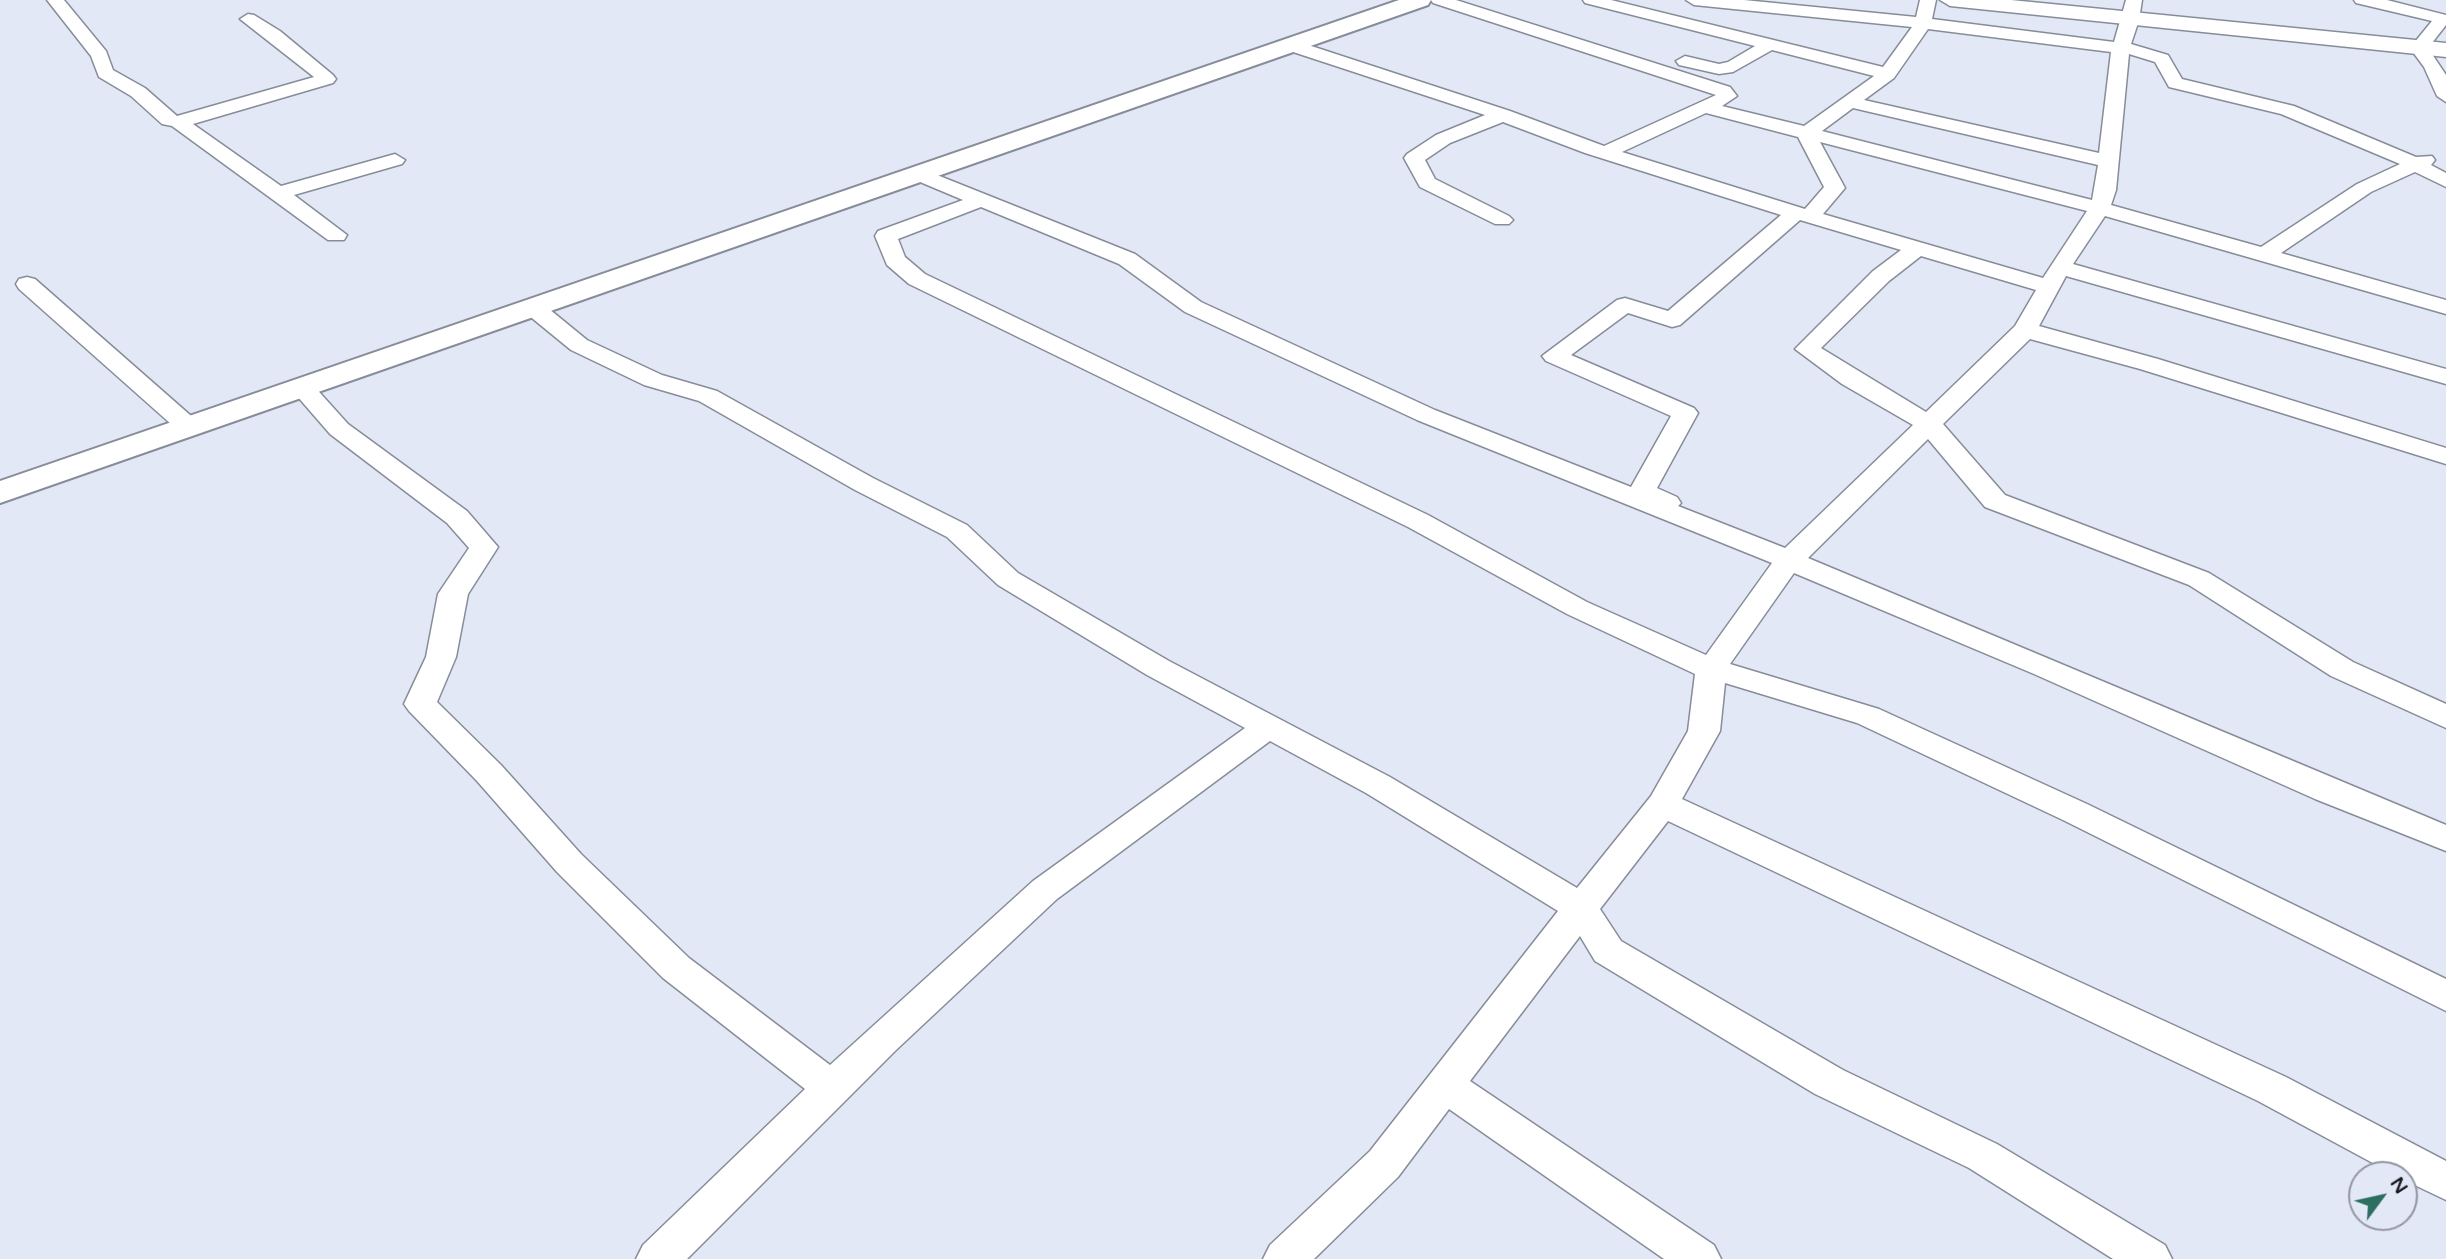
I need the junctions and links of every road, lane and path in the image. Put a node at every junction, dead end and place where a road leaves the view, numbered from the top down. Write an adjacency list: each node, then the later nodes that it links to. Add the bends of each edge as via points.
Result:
1 (55, 0): 25 (street, via 100,55 105,73)
2 (1420, 0): 16 (main road)
3 (1439, 0): 23 (street, via 1723,90 1728,96)
4 (1494, 0): 17 (street, via 1719,69 1732,67)
5 (1591, 0): 12 (street)
6 (1667, 0): 12 (street)
7 (1694, 0): 15 (street)
8 (1928, 0): 15 (street)
9 (1950, 0): 11 (street)
10 (2362, 0): 18 (street, via 2442,19)
11 (2004, 3): 14 (street)
12 (1624, 8): 17 (street)
13 (248, 19): 25 (street, via 327,79)
14 (2129, 22): 15 (street); 18 (street); 30 (street); 31 (street, via 2162,59 2175,83 2287,110)
15 (1923, 23): 20 (street)
16 (1290, 45): 24 (street); 32 (main road)
17 (1769, 45): 20 (street)
18 (2418, 48): 19 (street); 21 (street, via 2433,66)
19 (2446, 50)
20 (1888, 74): 22 (street)
21 (2446, 96)
22 (1849, 102): 26 (street); 30 (street)
23 (1709, 108): 26 (street); 27 (street)
24 (1503, 115): 27 (street); 38 (street, via 1443,139 1414,158 1427,183)
25 (178, 122): 34 (street)
26 (1806, 134): 36 (street); 37 (street, via 1835,188)
27 (1605, 153): 37 (street)
28 (2446, 159): 31 (street)
29 (395, 160): 34 (street)
30 (2108, 161): 36 (street)
31 (2414, 163): 33 (street); 41 (street, via 2364,188)
32 (920, 175): 35 (street); 45 (main road)
33 (2446, 181)
34 (275, 194): 39 (street)
35 (981, 200): 53 (street, via 1126,260 1193,307 1426,415); 54 (street, via 886,236 895,260 917,279 1418,521 1577,608)
36 (2100, 208): 41 (street); 42 (street)
37 (1803, 215): 40 (street); 53 (street, via 1672,320 1625,305 1555,356 1685,414 1642,491)
38 (1502, 220)
39 (336, 235)
40 (1916, 249): 42 (street); 49 (street, via 1881,276 1807,349)
41 (2264, 255): 44 (street)
42 (2055, 276): 46 (street); 47 (street)
43 (27, 284): 50 (street)
44 (2446, 307)
45 (535, 309): 48 (main road); 56 (street, via 579,345 653,380 708,396 957,531 1009,579)
46 (2025, 330): 49 (street); 51 (street)
47 (2446, 377)
48 (303, 389): 50 (main road); 62 (street, via 339,429 457,517 484,547 453,594 441,657 420,704 569,863 676,968)
49 (1929, 424): 53 (street); 55 (street, via 1995,501 2200,579 2342,669)
50 (188, 427): 52 (main road)
51 (2446, 456)
52 (0, 493)
53 (1788, 560): 54 (street); 58 (street)
54 (1711, 669): 57 (street, via 1704,731); 60 (street, via 1868,716 2075,812)
55 (2446, 717)
56 (1266, 728): 59 (street, via 1378,785); 62 (street, via 1045,890)
57 (1663, 804): 59 (street); 63 (street, via 2273,1089)
58 (2446, 839)
59 (1581, 908): 61 (street); 67 (street, via 1608,951 1829,1082 1983,1156)
60 (2446, 996)
61 (1443, 1084): 65 (street, via 1384,1164); 66 (street)
62 (832, 1088): 64 (street)
63 (2446, 1182)
64 (658, 1259)
65 (1285, 1259)
66 (1699, 1259)
67 (2150, 1259)

